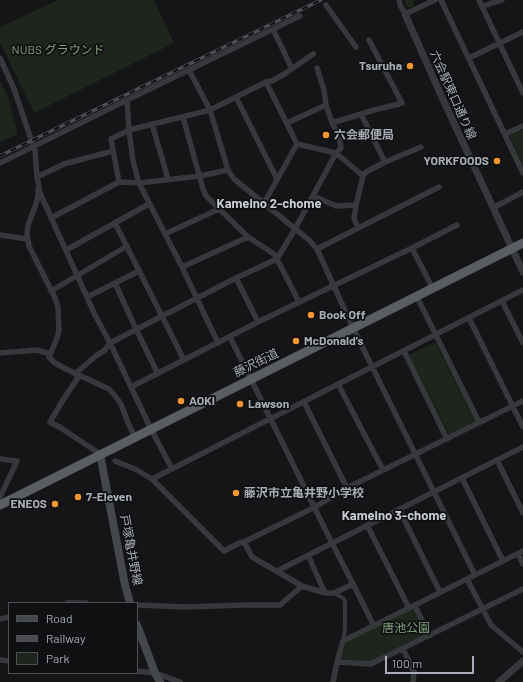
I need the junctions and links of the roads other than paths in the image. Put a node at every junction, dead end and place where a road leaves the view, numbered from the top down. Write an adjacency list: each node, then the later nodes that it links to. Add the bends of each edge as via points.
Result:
1 (399, 0): 8 (street)
2 (435, 0): 8 (street)
3 (441, 0): 17 (street)
4 (479, 0): 7 (street)
5 (502, 0): 7 (street)
6 (326, 5): 14 (street)
7 (483, 6): 13 (street)
8 (405, 14): 58 (street, 六会駅東口通り線)
9 (300, 16): 10 (street)
10 (273, 29): 19 (street); 20 (street)
11 (523, 32): 13 (street)
12 (369, 40): 27 (street, via 400,103)
13 (500, 44): 17 (street); 22 (street)
14 (356, 47)
15 (312, 54): 19 (street)
16 (0, 58): 36 (street, via 14,89)
17 (469, 58): 34 (street)
18 (317, 68): 25 (street)
19 (292, 69): 21 (street)
20 (190, 70): 24 (street); 26 (street)
21 (266, 82): 23 (street); 29 (street)
22 (523, 93)
23 (236, 97): 26 (street); 47 (street)
24 (126, 100): 33 (street); 36 (street)
25 (326, 105): 29 (street); 30 (street)
26 (210, 110): 28 (street); 42 (street)
27 (361, 114): 30 (street); 40 (street)
28 (183, 117): 31 (street); 44 (street)
29 (286, 123): 35 (street)
30 (332, 123): 39 (street, via 341,148)
31 (152, 124): 33 (street); 48 (street)
32 (523, 126): 34 (street)
33 (129, 130): 38 (street, via 111,139); 50 (street)
34 (505, 134): 43 (street)
35 (297, 144): 39 (street); 47 (street)
36 (34, 147): 41 (street); 46 (street)
37 (421, 147): 40 (street)
38 (113, 151): 46 (street, via 64,164); 49 (street)
39 (336, 153): 45 (street); 54 (street)
40 (385, 162): 45 (street)
41 (0, 163)
42 (228, 170): 44 (street); 56 (street, via 234,179)
43 (523, 173)
44 (200, 176): 48 (street); 59 (street, via 206,196)
45 (363, 176): 57 (street)
46 (37, 177): 51 (street)
47 (277, 178): 56 (street)
48 (168, 179): 50 (street)
49 (119, 182): 50 (street); 60 (street)
50 (139, 183): 55 (street)
51 (38, 186): 60 (street); 68 (street, via 38,196 28,225)
52 (439, 187): 63 (street)
53 (523, 192): 58 (street)
54 (313, 196): 57 (street, via 336,206); 64 (street)
55 (149, 204): 61 (street); 65 (street)
56 (264, 204): 64 (street)
57 (356, 205): 63 (street, via 354,219)
58 (493, 208): 73 (street, 六会駅東口通り線)
59 (219, 209): 65 (street); 67 (street)
60 (51, 218): 74 (street)
61 (115, 223): 70 (street); 74 (street)
62 (457, 225): 71 (street)
63 (358, 227): 72 (street)
64 (295, 229): 72 (street); 75 (street)
65 (165, 234): 76 (street)
66 (0, 235): 68 (street)
67 (248, 237): 75 (street); 76 (street)
68 (27, 239): 85 (street)
69 (523, 243): 73 (highway, 藤沢街道)
70 (127, 246): 77 (street); 79 (street)
71 (412, 248): 82 (street); 83 (street)
72 (317, 249): 82 (street)
73 (512, 249): 78 (street, 六会駅東口通り線); 83 (highway, 藤沢街道)
74 (66, 250): 79 (street)
75 (277, 259): 80 (street); 90 (street)
76 (182, 267): 88 (street)
77 (139, 271): 81 (street); 91 (street)
78 (523, 272)
79 (78, 276): 85 (street); 86 (street)
80 (236, 278): 88 (street); 93 (street)
81 (115, 283): 86 (street); 95 (street)
82 (333, 285): 90 (street); 94 (street)
83 (433, 289): 87 (highway, 藤沢街道)
84 (523, 290): 89 (street)
85 (51, 291): 103 (street, via 58,307 59,331)
86 (87, 297): 98 (street)
87 (417, 297): 94 (highway, 藤沢街道); 96 (street)
88 (196, 298): 91 (street); 99 (street)
89 (502, 301): 92 (street); 100 (street)
90 (299, 302): 93 (street)
91 (162, 316): 95 (street); 104 (street)
92 (468, 318): 96 (street); 113 (street)
93 (258, 322): 97 (street)
94 (354, 328): 105 (street); 108 (highway, 藤沢街道)
95 (136, 329): 98 (street); 106 (street)
96 (436, 334): 101 (street); 115 (street)
97 (230, 337): 99 (street); 108 (street)
98 (110, 343): 107 (street, via 104,352 97,355); 110 (street)
99 (218, 343): 104 (street)
100 (523, 343)
101 (404, 350): 105 (street); 119 (street)
102 (0, 353): 103 (street, via 37,350)
103 (50, 354): 107 (street, via 49,357 55,363)
104 (184, 360): 106 (street)
105 (373, 366): 109 (street); 122 (street)
106 (158, 374): 110 (street)
107 (77, 375): 118 (street, via 109,389 121,404); 121 (street, via 50,422)
108 (251, 379): 114 (street); 117 (highway, 藤沢街道)
109 (338, 384): 112 (street); 127 (street)
110 (131, 387): 117 (street)
111 (523, 401): 113 (street)
112 (304, 402): 114 (street); 130 (street)
113 (512, 406): 115 (street); 116 (street)
114 (271, 419): 126 (street); 134 (street)
115 (479, 422): 119 (street)
116 (523, 427)
117 (151, 429): 118 (highway, 藤沢街道); 126 (street)
118 (135, 437): 121 (highway, 藤沢街道)
119 (447, 438): 122 (street)
120 (523, 447): 124 (street)
121 (100, 454): 133 (highway, 藤沢街道); 153 (main road, 戸塚亀井野線)
122 (415, 454): 127 (street); 131 (street)
123 (0, 459): 132 (street, via 17,461)
124 (497, 460): 128 (street); 136 (street)
125 (115, 462): 129 (street)
126 (172, 469): 129 (street)
127 (382, 470): 130 (street)
128 (462, 478): 131 (street); 142 (street)
129 (152, 479): 138 (street, via 224,551)
130 (347, 488): 134 (street)
131 (434, 492): 135 (street); 145 (street)
132 (0, 497)
133 (0, 505)
134 (315, 507): 138 (street); 139 (street)
135 (399, 509): 137 (street); 150 (street)
136 (523, 513)
137 (367, 525): 139 (street); 155 (street)
138 (244, 542): 144 (street, via 252,557)
139 (332, 543): 141 (street); 147 (street)
140 (520, 552): 142 (street); 143 (street)
141 (308, 555): 144 (street); 151 (street)
142 (503, 561): 145 (street)
143 (523, 564)
144 (277, 571): 148 (street)
145 (475, 575): 146 (street)
146 (467, 579): 150 (street); 156 (street)
147 (353, 584): 152 (street); 157 (street)
148 (302, 586): 151 (street); 154 (street, via 280,605)
149 (523, 589): 156 (street)
150 (440, 592): 155 (street)
151 (325, 593): 152 (street)
152 (334, 593): 160 (street, via 345,601)
153 (130, 602)
154 (138, 605)
155 (412, 607): 157 (street); 159 (street)
156 (482, 609): 159 (street); 162 (street, via 491,625)
157 (374, 626): 160 (street)
158 (138, 628): 166 (main road)
159 (429, 636): 161 (street)
160 (343, 641): 164 (street)
161 (403, 648): 164 (street, via 371,664); 170 (street, via 414,672)
162 (523, 652)
163 (523, 661): 171 (street)
164 (338, 662): 169 (street)
165 (138, 671): 166 (street)
166 (155, 673): 167 (main road); 168 (street)
167 (160, 682)
168 (180, 682)
169 (333, 682)
170 (413, 682)
171 (499, 682)

